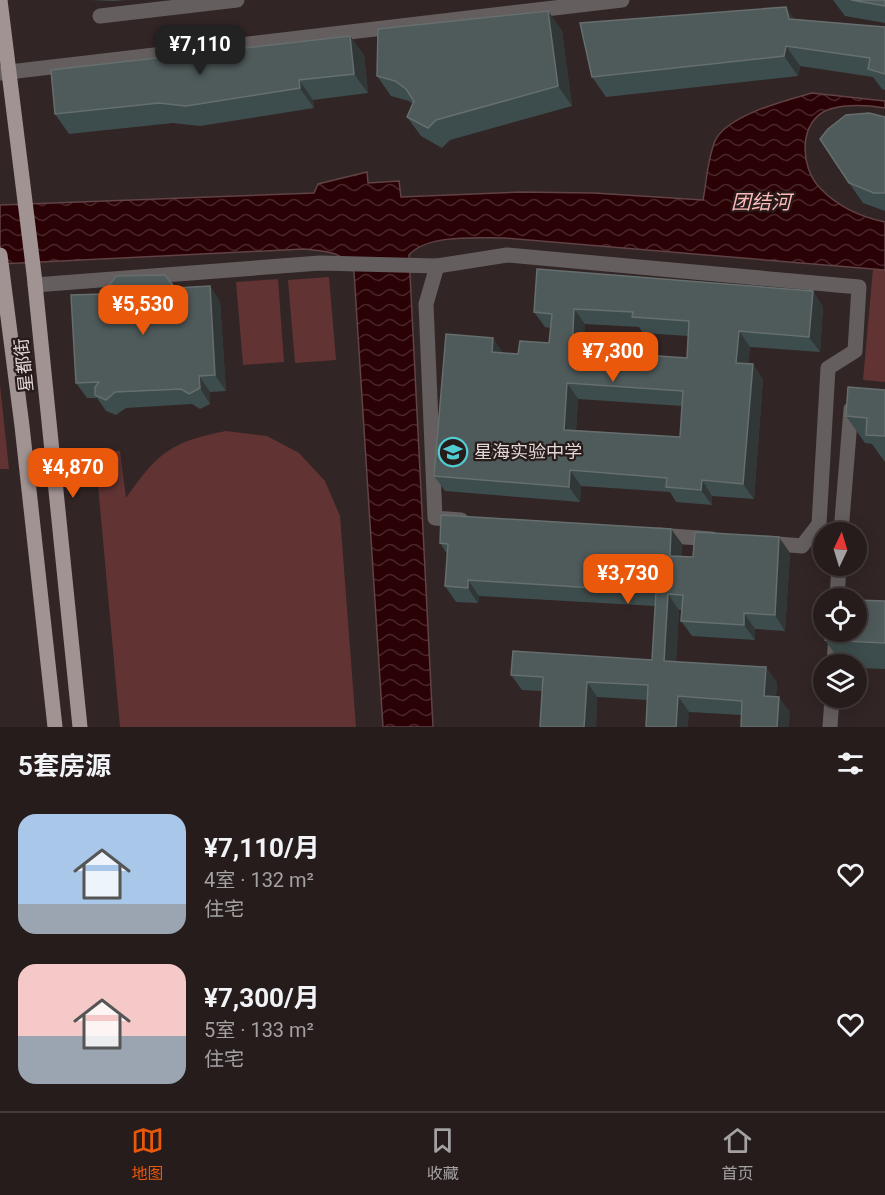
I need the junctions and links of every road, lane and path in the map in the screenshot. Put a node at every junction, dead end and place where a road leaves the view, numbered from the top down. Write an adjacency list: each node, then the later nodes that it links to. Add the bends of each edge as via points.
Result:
1 (0, 0): 5 (main road, 星都街)
2 (237, 0): 4 (street)
3 (622, 0): 5 (street)
4 (100, 16)
5 (4, 73): 8 (main road, 星都街)
6 (0, 255): 16 (main road, 星都街)
7 (438, 266): 8 (street, via 338,264); 10 (street, via 426,304 435,518); 14 (street, via 507,255 859,287 855,351 828,368 819,524 802,546)
8 (34, 280): 17 (main road, 星都街)
9 (885, 401): 11 (street, via 862,400 851,409)
10 (471, 520)
11 (842, 522)
12 (637, 533): 13 (street)
13 (731, 541)
14 (755, 543)
15 (831, 708): 18 (street)
16 (55, 727)
17 (80, 727)
18 (830, 727)

